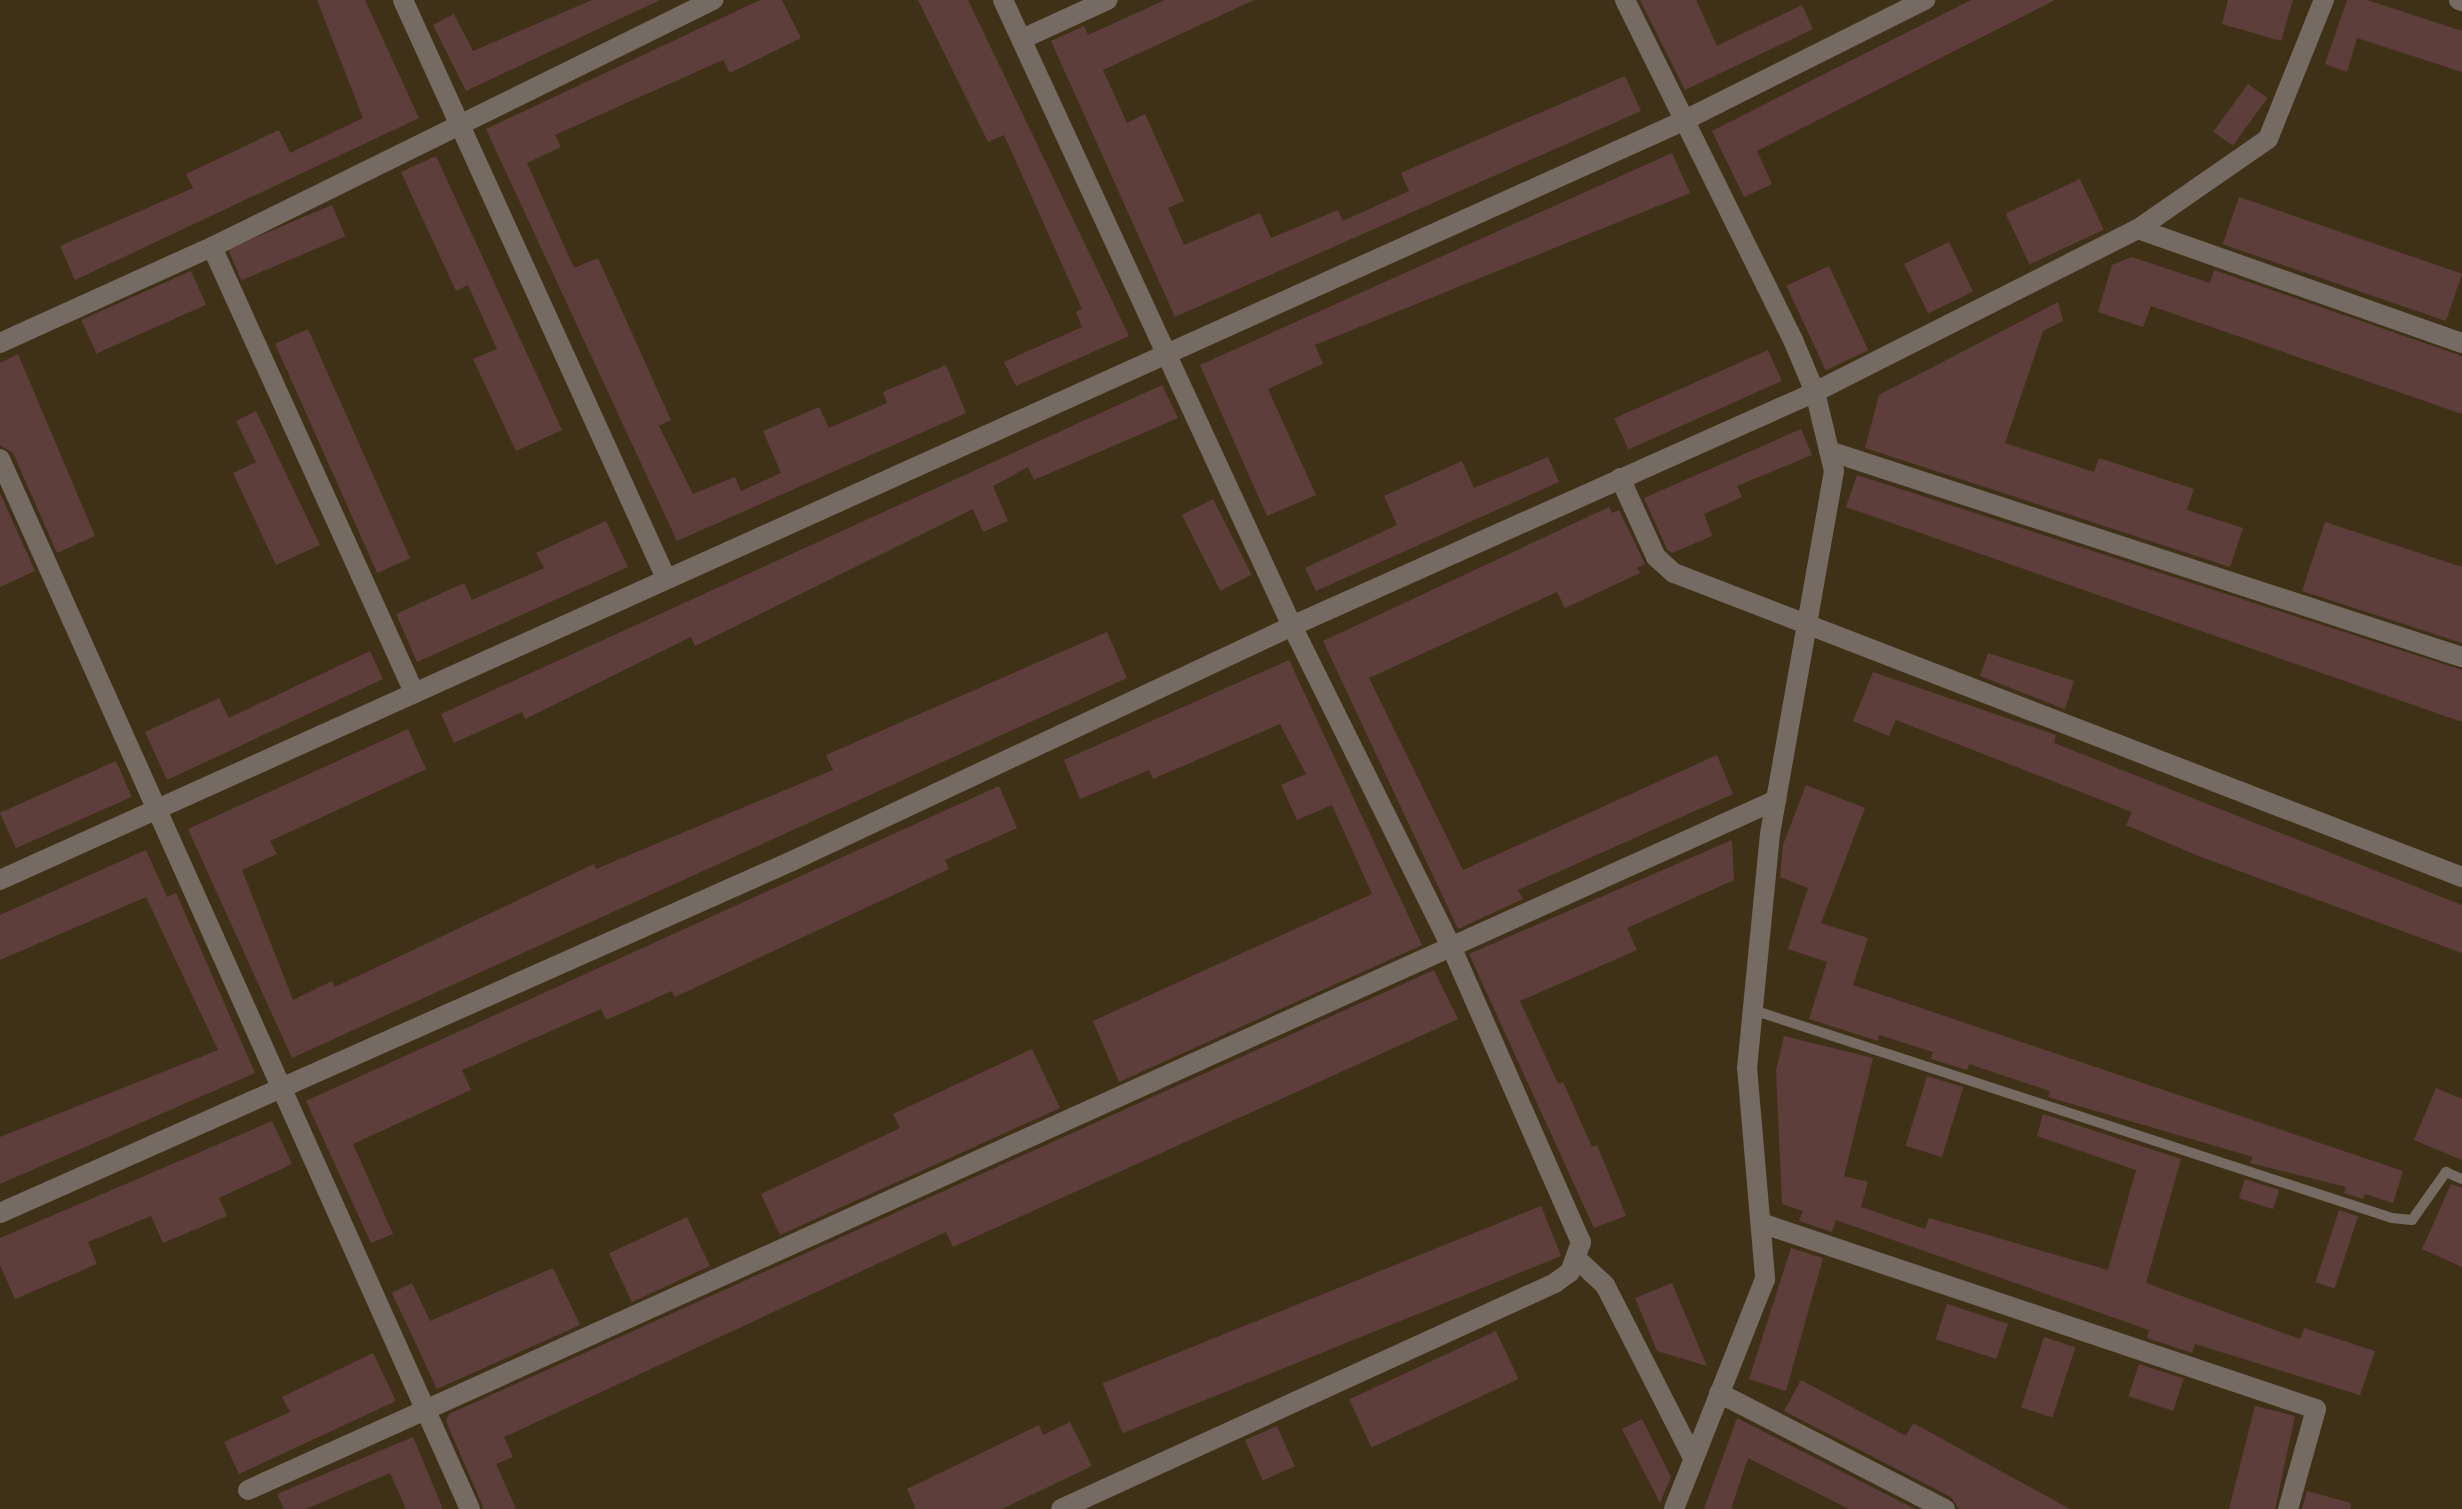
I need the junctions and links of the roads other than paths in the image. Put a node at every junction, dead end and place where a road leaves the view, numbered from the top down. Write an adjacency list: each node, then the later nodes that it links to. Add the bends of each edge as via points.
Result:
1 (403, 0): 9 (street)
2 (714, 0): 9 (street)
3 (1003, 0): 8 (street)
4 (1107, 0): 8 (street)
5 (1624, 0): 10 (street)
6 (1925, 0): 10 (street)
7 (2324, 0): 11 (street, via 2268,139)
8 (1022, 39): 15 (street)
9 (459, 120): 12 (street); 20 (street)
10 (1683, 121): 15 (street); 16 (street)
11 (2138, 228): 13 (street); 16 (street)
12 (212, 247): 14 (street); 24 (street)
13 (2462, 342)
14 (0, 343)
15 (1166, 354): 20 (street); 22 (street)
16 (1815, 392): 17 (street); 19 (street)
17 (1829, 451): 21 (street, via 1834,471); 23 (street)
18 (0, 459): 26 (street)
19 (1620, 478): 21 (street, via 1656,557 1674,573); 22 (street)
20 (665, 576): 24 (street)
21 (1806, 625): 25 (street); 27 (street)
22 (1292, 626): 29 (street); 31 (street, via 792,861)
23 (2462, 657)
24 (414, 693): 26 (street)
25 (1776, 800): 29 (street); 30 (street)
26 (160, 812): 28 (street); 31 (street)
27 (2462, 878)
28 (0, 880)
29 (1450, 944): 35 (street, via 1574,1216); 37 (street)
30 (1753, 1010): 32 (lane, via 2392,1218 2412,1220 2446,1172); 34 (street, via 1747,1067)
31 (282, 1088): 33 (street); 37 (street)
32 (2462, 1179)
33 (0, 1214)
34 (1761, 1223): 36 (street, via 1765,1279); 44 (street, via 2316,1409)
35 (1576, 1259): 38 (street, via 1604,1285); 41 (street, via 1554,1283)
36 (1719, 1394): 38 (street); 43 (street)
37 (429, 1410): 39 (street); 40 (street)
38 (1693, 1458): 42 (street)
39 (248, 1490)
40 (470, 1509)
41 (1062, 1509)
42 (1674, 1509)
43 (1945, 1509)
44 (2288, 1509)

